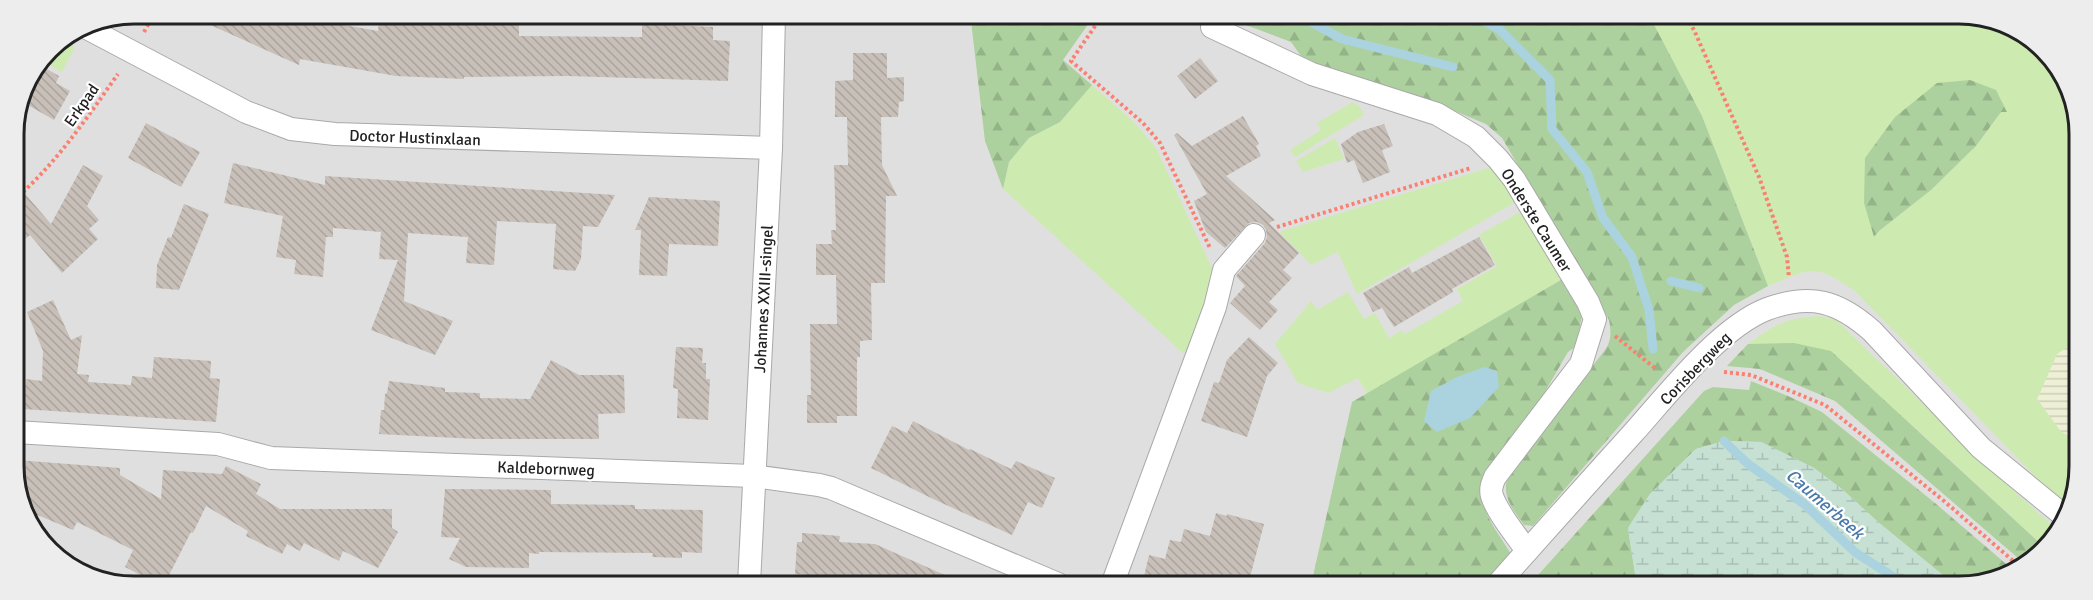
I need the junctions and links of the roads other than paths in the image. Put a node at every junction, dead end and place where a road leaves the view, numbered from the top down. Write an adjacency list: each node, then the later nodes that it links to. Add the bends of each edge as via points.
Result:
1 (774, 24): 4 (street, Johannes XXIII-singel)
2 (1212, 27): 9 (street, Onderste Caumer, via 1312,74 1437,114 1476,137 1514,179 1588,302 1595,319 1581,364 1491,485 1491,495)
3 (93, 32): 4 (street, Doctor Hustinxlaan, via 246,112 291,129 335,135)
4 (771, 148): 7 (street, Johannes XXIII-singel)
5 (1254, 235): 12 (street, via 1224,270 1215,307)
6 (24, 433): 7 (street, Kaldebornweg, via 218,444 271,458)
7 (753, 476): 10 (street, Johannes XXIII-singel); 11 (street, Kaldebornweg, via 831,488)
8 (2059, 512): 9 (street, Corisbergweg, via 1981,448 1852,314 1830,304 1810,301 1767,309 1727,333)
9 (1527, 551): 13 (street, Corisbergweg)
10 (748, 576)
11 (1039, 576)
12 (1116, 576)
13 (1505, 576)

